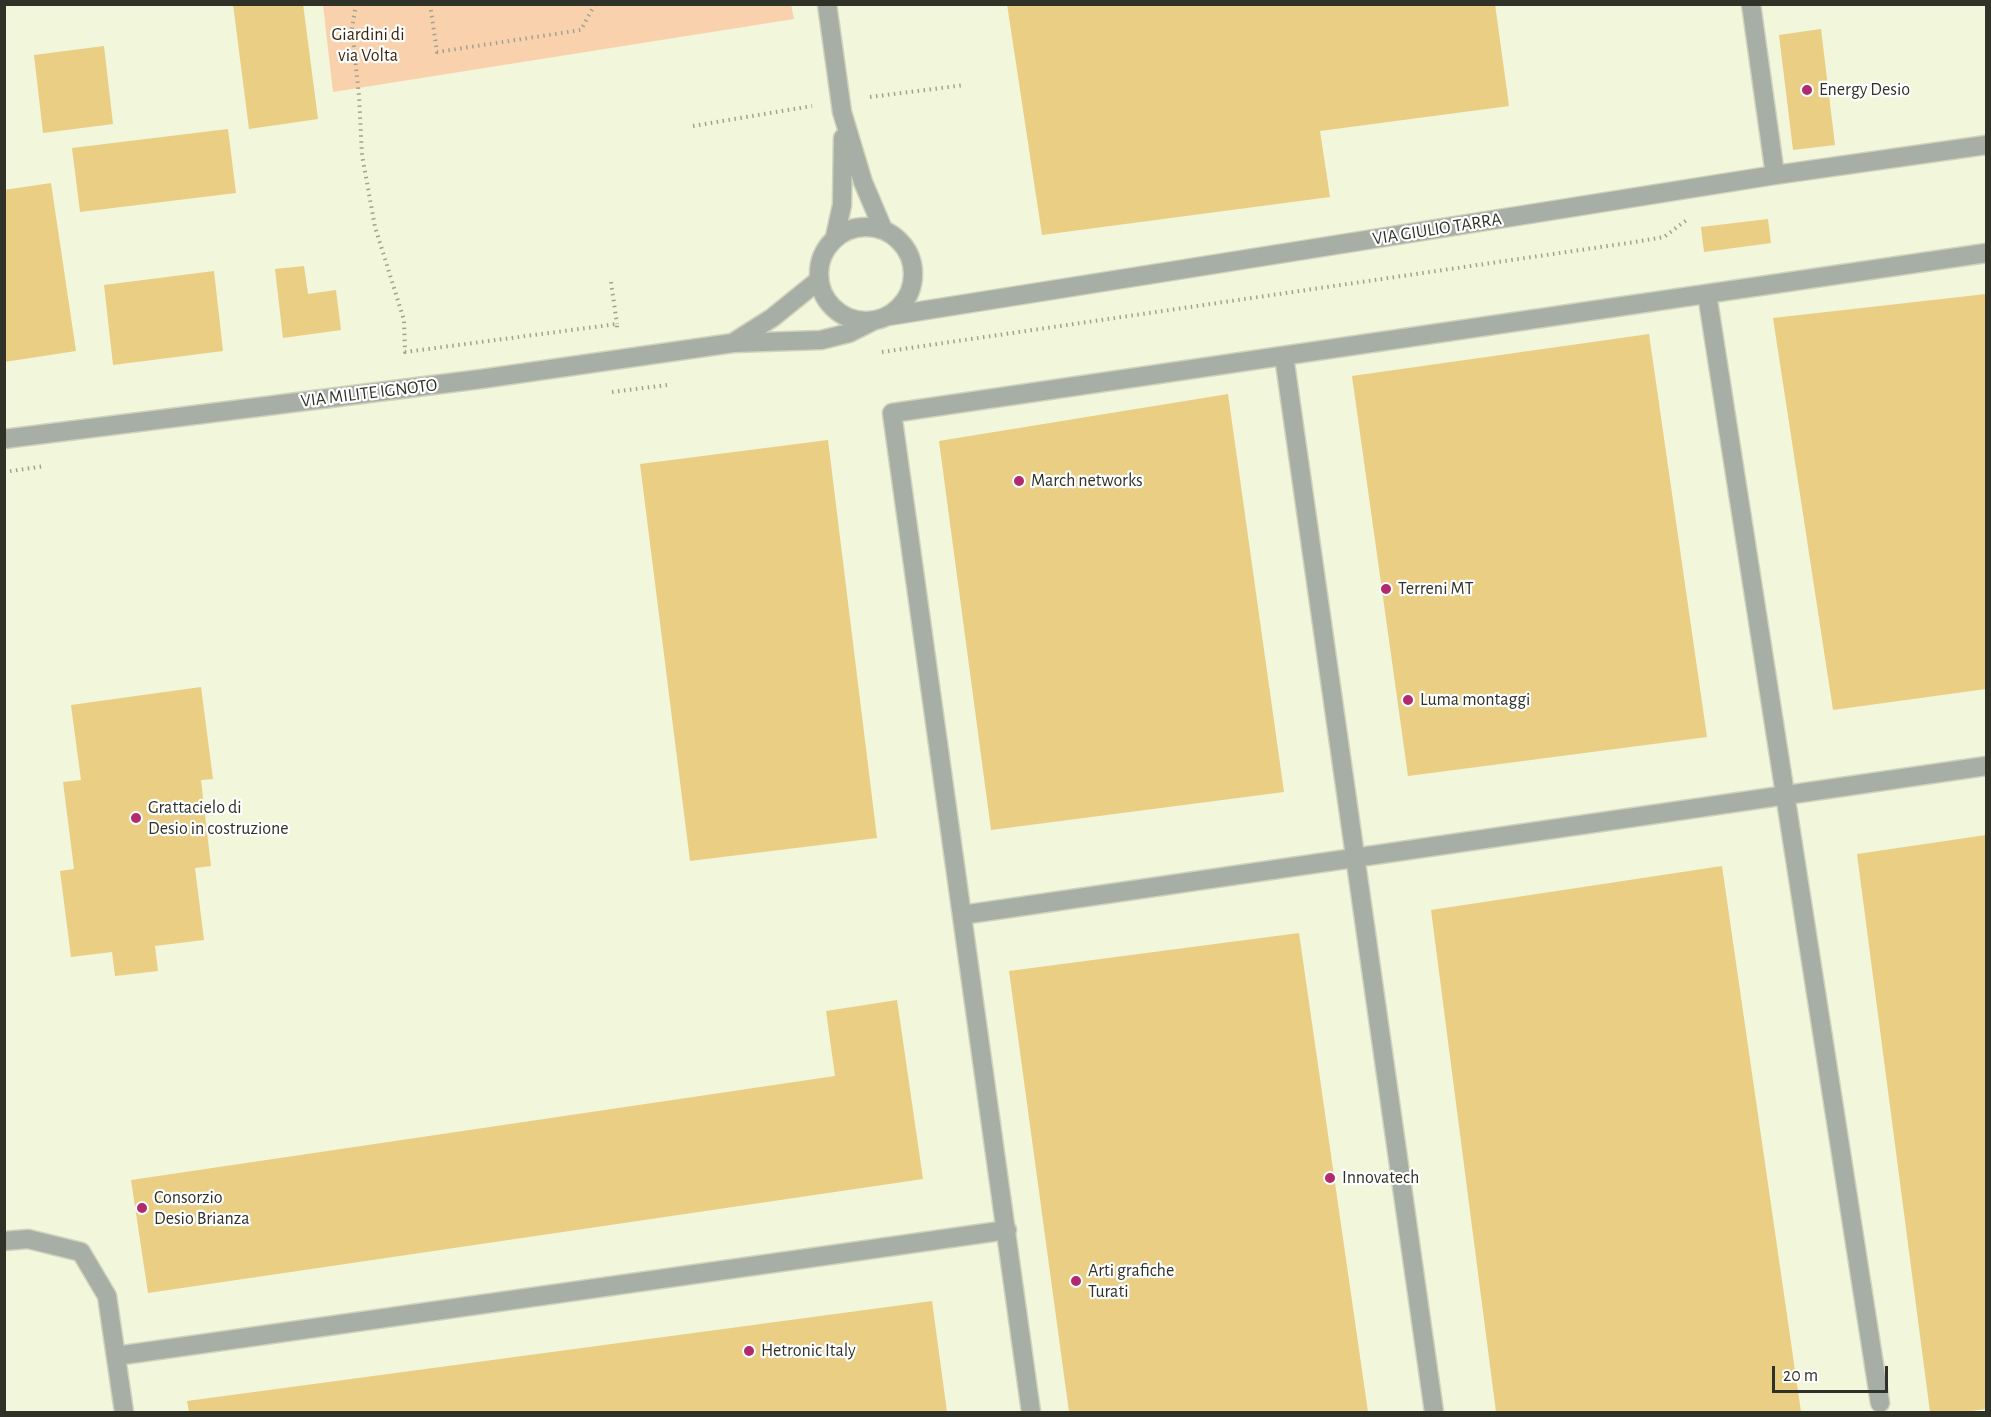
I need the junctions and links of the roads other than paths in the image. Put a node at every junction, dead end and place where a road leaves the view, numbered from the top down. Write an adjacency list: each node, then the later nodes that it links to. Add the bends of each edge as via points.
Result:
1 (826, 4): 3 (street)
2 (1751, 4): 5 (street)
3 (842, 112): 6 (street, via 863,182); 7 (street, via 842,205)
4 (1986, 145): 5 (street, VIA GIULIO TARRA)
5 (1775, 175): 11 (street, VIA GIULIO TARRA)
6 (883, 229): 7 (street, via 858,227); 11 (street, via 906,246 914,276 901,305)
7 (835, 237): 9 (street, via 819,264)
8 (1986, 253): 10 (street)
9 (819, 280): 11 (street, via 832,307 844,316 858,321); 12 (street, VIA MILITE IGNOTO)
10 (1707, 294): 13 (street); 16 (street)
11 (881, 318): 12 (street, VIA MILITE IGNOTO, via 849,333 821,340)
12 (733, 343): 14 (street, VIA MILITE IGNOTO)
13 (1284, 356): 17 (street); 18 (street, via 892,413)
14 (4, 439)
15 (1986, 766): 16 (street)
16 (1785, 795): 17 (street); 22 (street)
17 (1355, 858): 18 (street); 25 (street)
18 (962, 915): 19 (street)
19 (1007, 1230): 21 (street); 24 (street)
20 (4, 1241): 21 (street, via 28,1239 81,1252 107,1296)
21 (116, 1356): 23 (street)
22 (1880, 1403)
23 (124, 1413)
24 (1031, 1413)
25 (1434, 1413)

